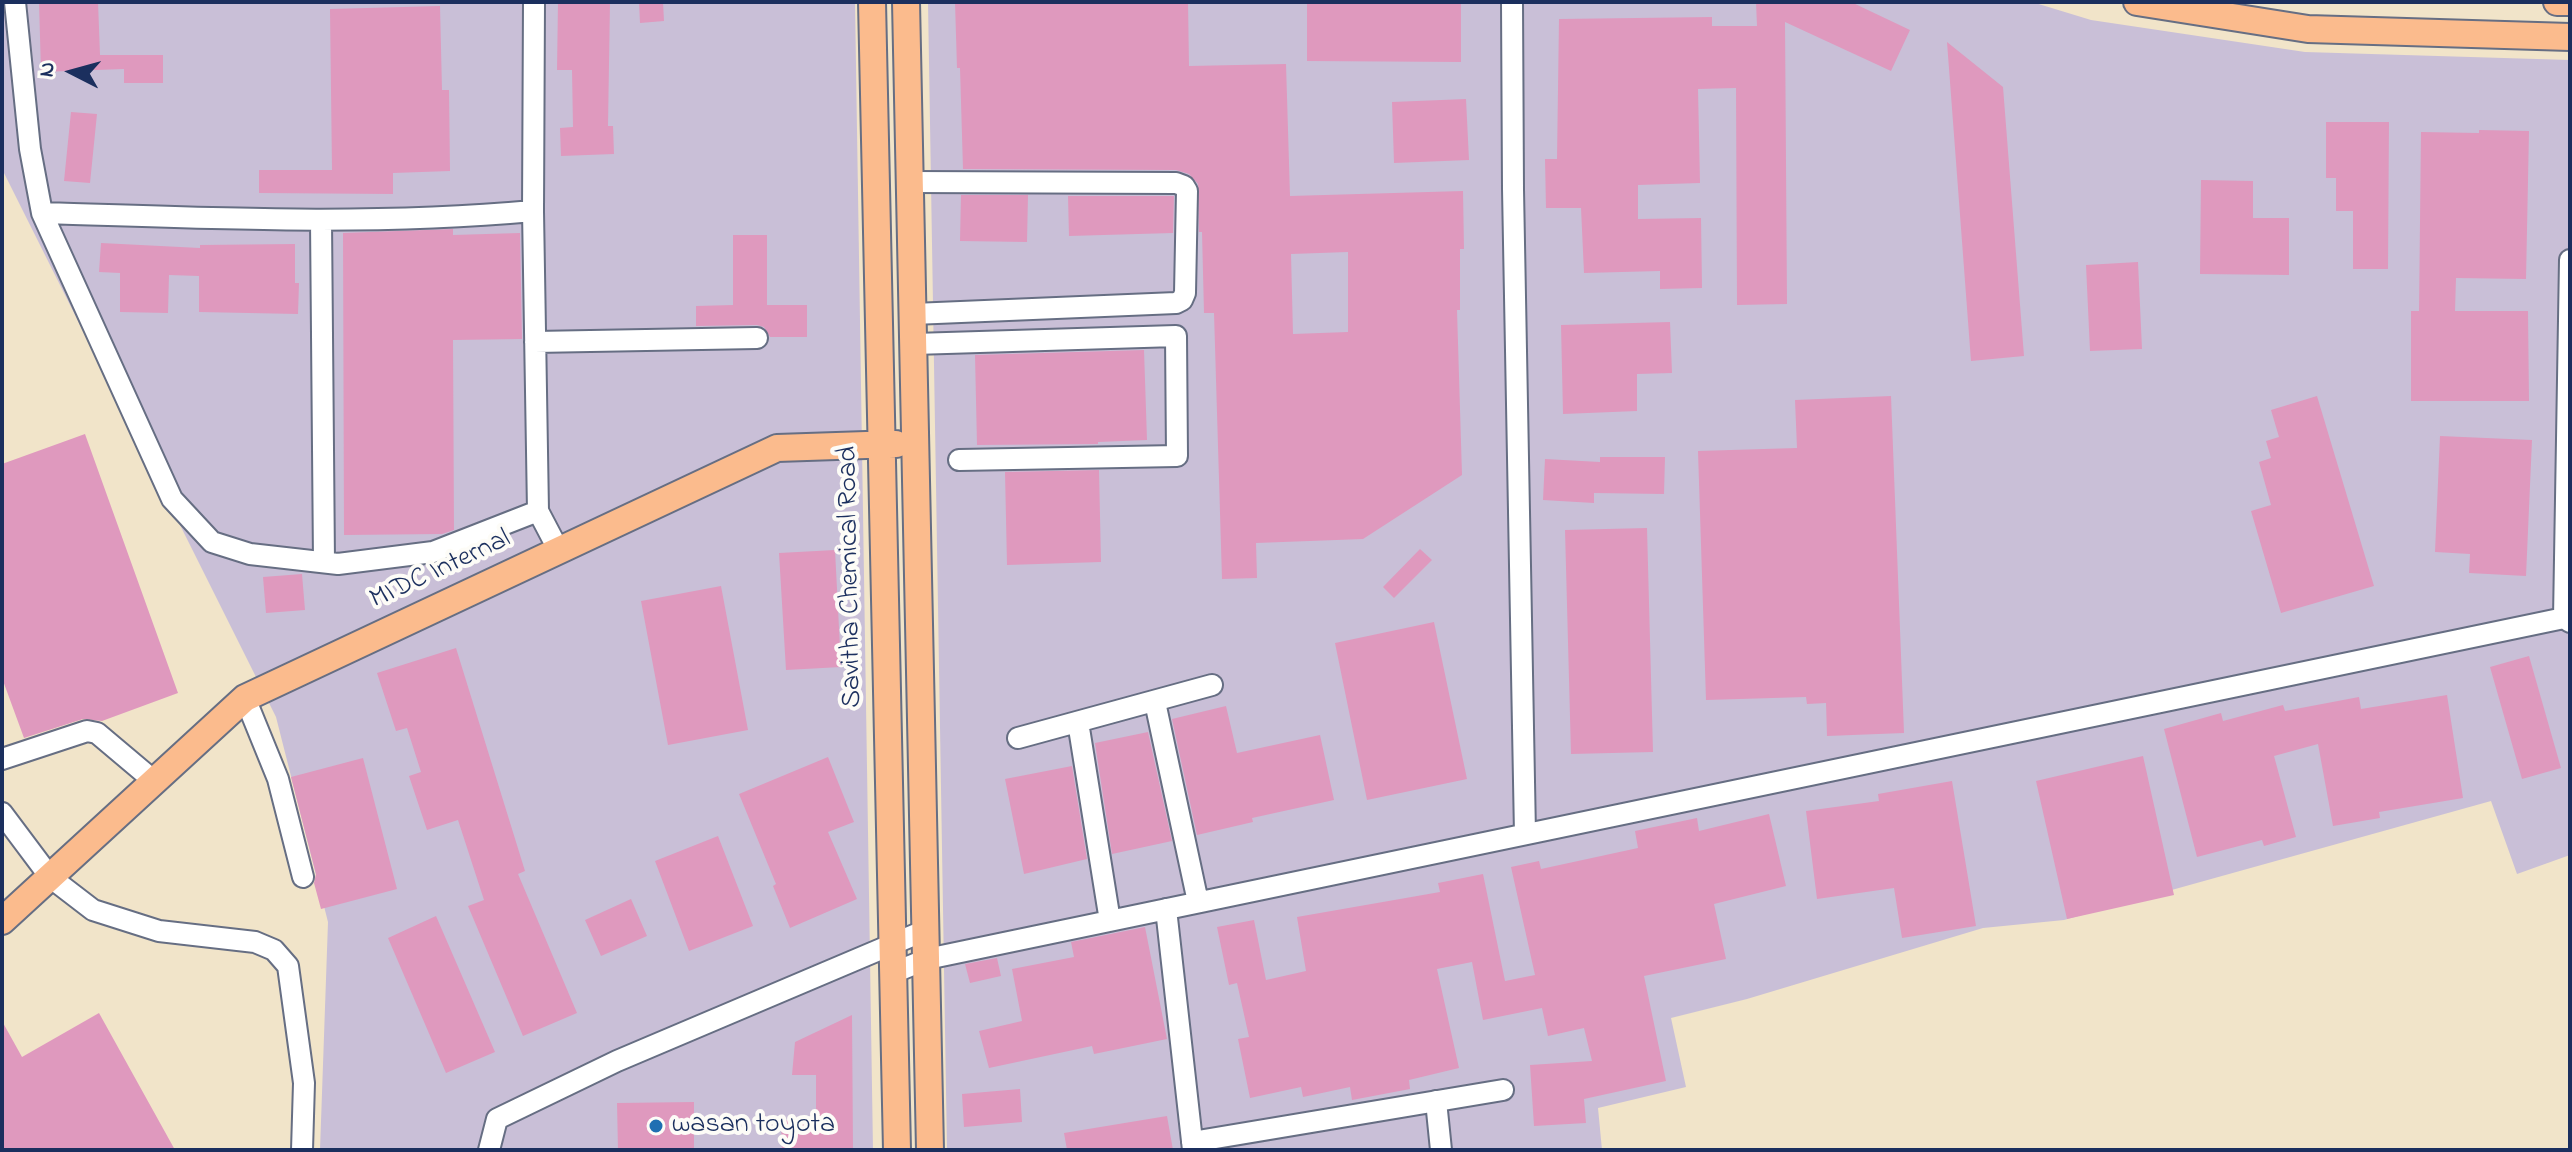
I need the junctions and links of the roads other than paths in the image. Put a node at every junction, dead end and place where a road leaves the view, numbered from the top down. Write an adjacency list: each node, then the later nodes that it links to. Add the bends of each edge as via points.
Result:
1 (15, 2): 12 (street)
2 (534, 2): 11 (street)
3 (872, 2): 20 (main road, Savitha Chemical Road)
4 (906, 2): 10 (main road)
5 (1512, 2): 34 (street)
6 (2137, 2): 9 (main road, via 2308,29)
7 (2557, 2): 8 (main road)
8 (2570, 2)
9 (2570, 37)
10 (910, 182): 15 (main road); 15 (street, via 1176,183 1187,191 1185,293 1176,303)
11 (533, 211): 13 (street); 17 (street)
12 (42, 213): 13 (street); 24 (street, via 172,499 212,542 250,554)
13 (321, 221): 24 (street)
14 (2570, 260): 25 (street)
15 (913, 314): 18 (main road)
16 (757, 338): 17 (street)
17 (535, 342): 22 (street)
18 (914, 344): 19 (main road); 21 (street, via 1176,336 1177,456)
19 (916, 443): 20 (main road, MIDC Internal); 41 (main road)
20 (881, 444): 23 (main road, MIDC Internal, via 777,448); 42 (main road, Savitha Chemical Road)
21 (959, 460)
22 (538, 511): 23 (street); 24 (street, via 433,552)
23 (559, 551): 27 (main road, MIDC Internal)
24 (324, 562)
25 (2567, 620): 34 (street)
26 (1212, 685): 28 (street)
27 (245, 698): 32 (main road, MIDC Internal); 36 (street, via 278,779)
28 (1155, 702): 29 (street); 37 (street)
29 (1078, 722): 30 (street); 40 (street)
30 (1018, 738)
31 (2, 759): 32 (street, via 87,731 97,733)
32 (154, 781): 35 (main road, MIDC Internal)
33 (2, 813): 35 (street)
34 (1525, 834): 37 (street)
35 (50, 877): 39 (main road, MIDC Internal); 48 (street, via 93,910 159,931 255,942 274,950 288,966 304,1083)
36 (303, 877)
37 (1198, 902): 38 (street)
38 (1166, 909): 40 (street); 47 (street)
39 (2, 921)
40 (1110, 921): 43 (street)
41 (926, 930): 42 (street); 43 (main road)
42 (892, 944): 44 (main road, Savitha Chemical Road); 49 (street, via 617,1061 497,1119)
43 (927, 959): 44 (street); 51 (main road)
44 (893, 973): 50 (main road, Savitha Chemical Road)
45 (1503, 1090): 46 (street)
46 (1436, 1101): 47 (street); 52 (street)
47 (1192, 1146)
48 (302, 1150)
49 (489, 1150)
50 (897, 1150)
51 (930, 1150)
52 (1441, 1150)

